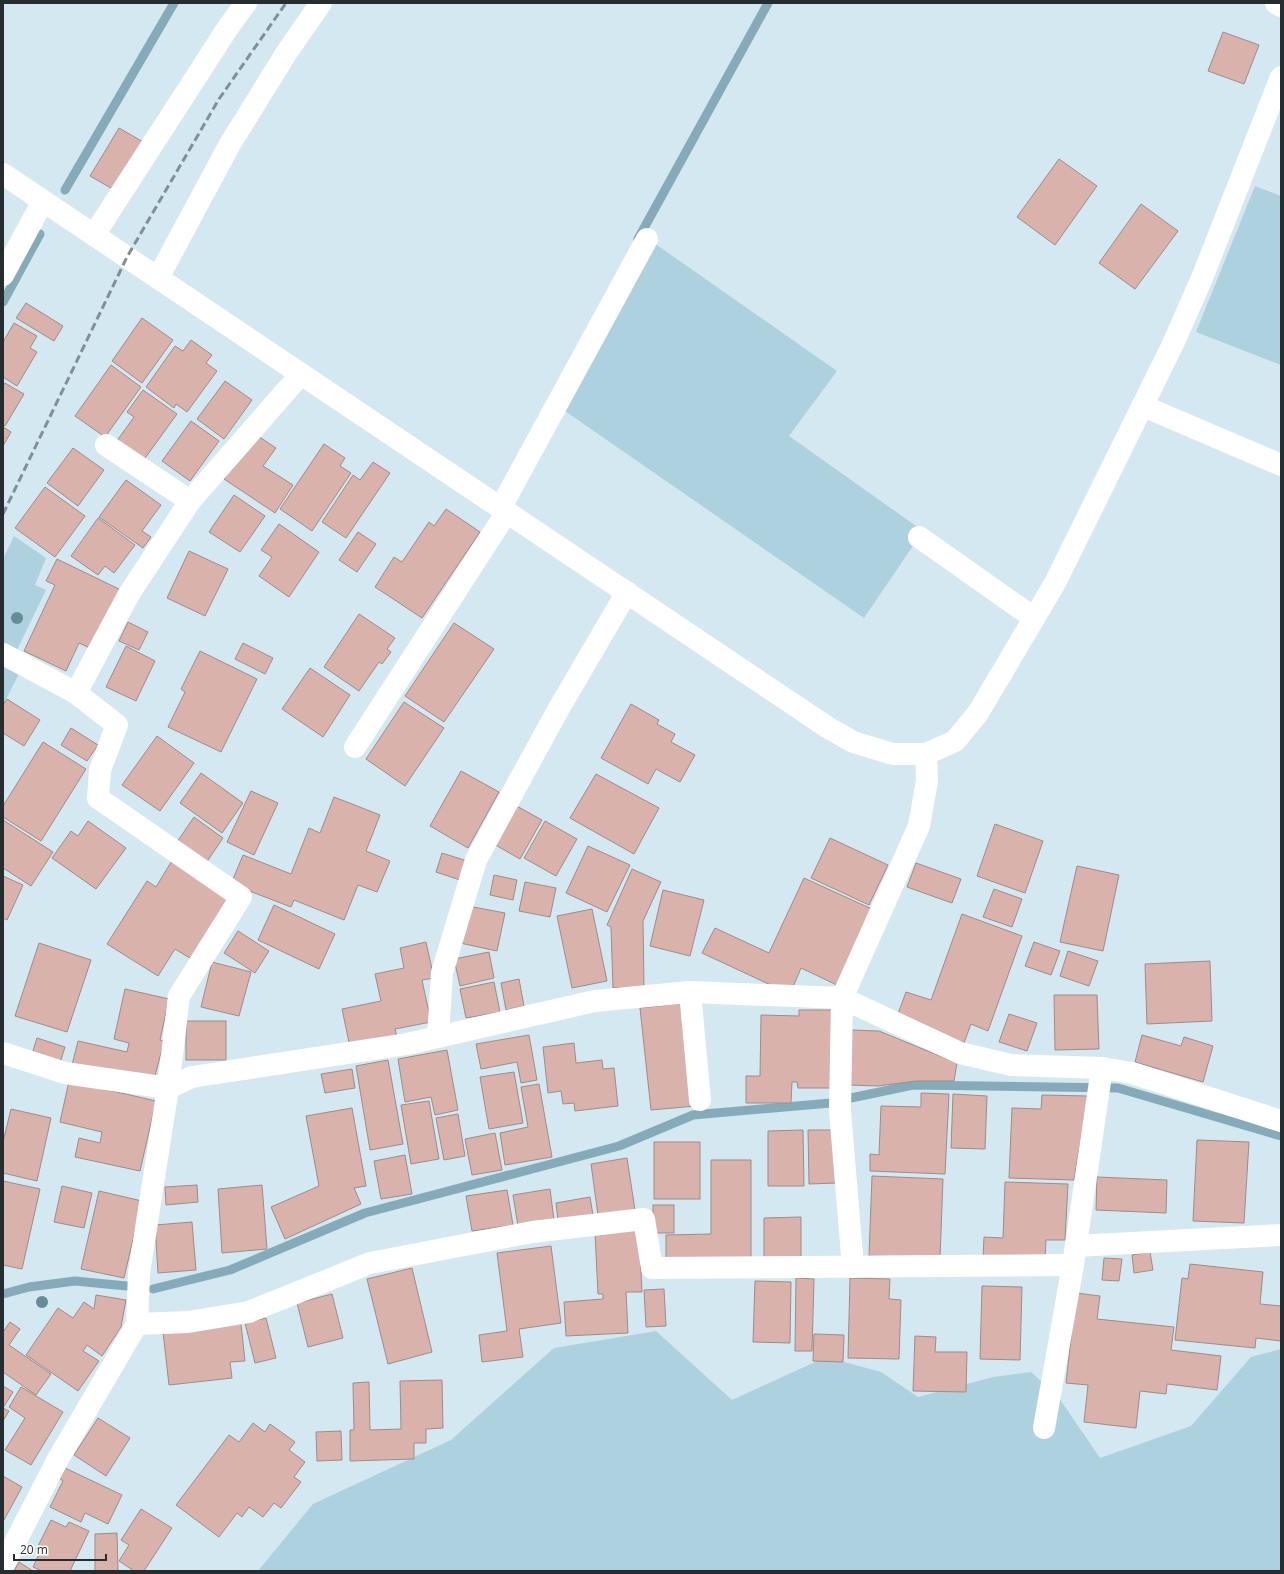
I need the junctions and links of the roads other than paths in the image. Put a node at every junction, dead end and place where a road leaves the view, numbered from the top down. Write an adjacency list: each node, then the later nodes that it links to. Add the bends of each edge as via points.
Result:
1 (246, 3): 8 (street)
2 (322, 3): 11 (street, via 287,52 230,144)
3 (1276, 3): 4 (street)
4 (1281, 6)
5 (1281, 77): 13 (street, via 1202,278)
6 (3, 174): 7 (street)
7 (43, 201): 8 (street); 10 (street)
8 (94, 235): 11 (street)
9 (647, 239): 17 (street)
10 (3, 274)
11 (158, 278): 12 (street)
12 (301, 374): 16 (street); 17 (street)
13 (1143, 406): 15 (street); 20 (street, via 1055,583)
14 (106, 445): 16 (street)
15 (1281, 465)
16 (190, 501): 22 (street, via 130,594)
17 (504, 510): 19 (street); 23 (street)
18 (919, 537): 20 (street)
19 (627, 592): 24 (street, via 853,742 893,754); 27 (street, via 558,710 476,860 442,973)
20 (1034, 618): 24 (street, via 978,713 955,741)
21 (3, 654): 22 (street)
22 (76, 693): 30 (street, via 117,725 100,770 98,798 241,897 179,996)
23 (355, 747)
24 (926, 754): 26 (street, via 927,782 918,826)
25 (690, 992): 26 (street); 27 (street, via 595,1001); 31 (street)
26 (842, 998): 29 (street, via 960,1053 1011,1065); 35 (street, via 840,1111)
27 (438, 1037): 30 (street, via 192,1077)
28 (3, 1053): 30 (street, via 66,1073)
29 (1100, 1080): 32 (street, via 1132,1073); 34 (street)
30 (168, 1088): 36 (street, via 139,1273)
31 (700, 1100)
32 (1281, 1121)
33 (1281, 1235): 34 (street)
34 (1074, 1256): 35 (street); 37 (street)
35 (853, 1267): 36 (street, via 652,1268 644,1219 532,1232 370,1263 249,1312 188,1322)
36 (137, 1324): 38 (street, via 58,1459)
37 (1044, 1428)
38 (3, 1566)

